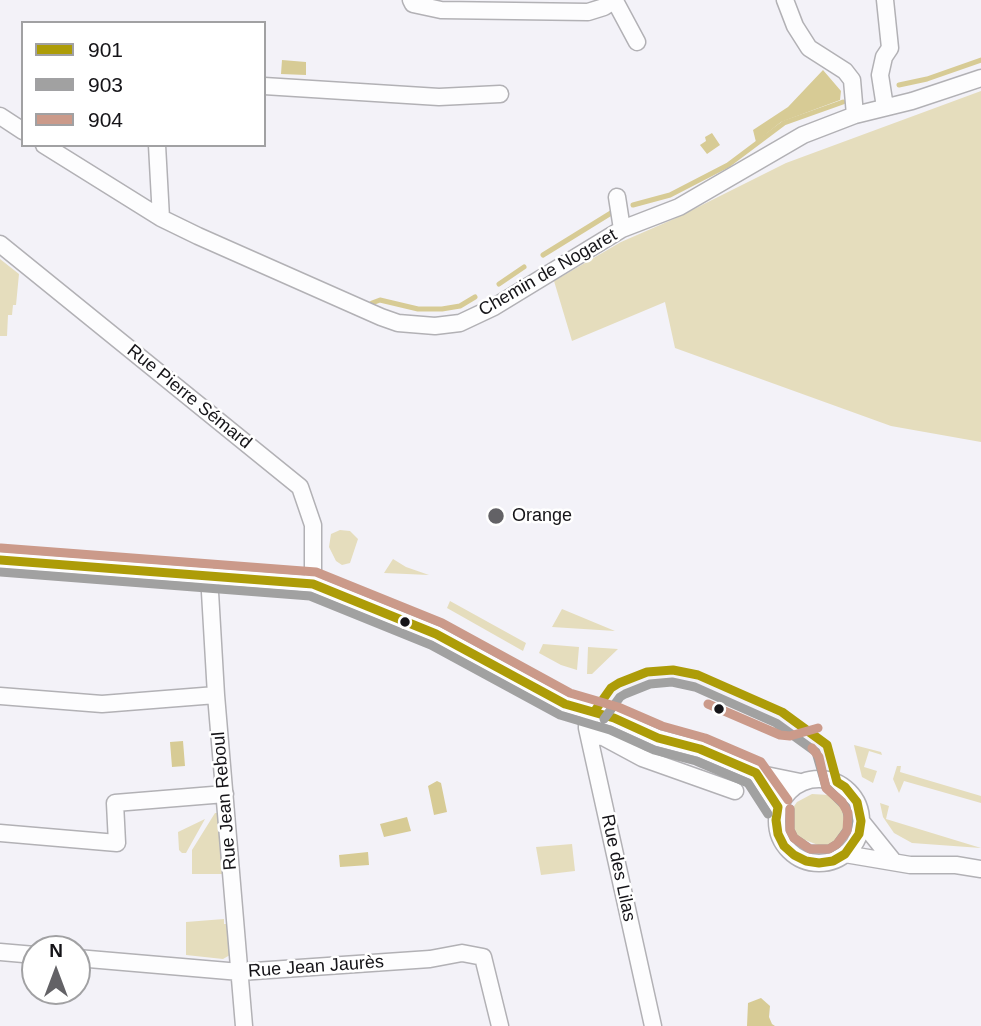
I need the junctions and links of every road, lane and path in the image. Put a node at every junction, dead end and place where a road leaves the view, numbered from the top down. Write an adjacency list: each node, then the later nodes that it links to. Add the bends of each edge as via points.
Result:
1 (411, 0): 4 (street, via 441,10 588,12)
2 (785, 0): 10 (street, via 809,48 852,80)
3 (885, 0): 9 (street, via 890,48 880,75)
4 (615, 1): 5 (street)
5 (637, 42)
6 (981, 78): 9 (street, Chemin de Nogaret)
7 (266, 86): 8 (street, via 439,97)
8 (500, 94)
9 (885, 107): 10 (street, Chemin de Nogaret)
10 (855, 115): 17 (street, Chemin de Nogaret, via 803,135 679,207)
11 (0, 116): 12 (street)
12 (21, 130)
13 (47, 147): 16 (street, Chemin de Nogaret)
14 (158, 147): 16 (street)
15 (617, 197): 17 (street)
16 (161, 218): 17 (street, Chemin de Nogaret, via 381,317 435,326 460,323 494,307)
17 (622, 229)
18 (0, 244): 21 (street, Rue Pierre Sémard, via 300,487 313,525)
19 (0, 560): 20 (street)
20 (209, 575): 21 (street); 22 (street, Rue Jean Reboul)
21 (313, 584): 24 (street, via 406,620 565,704)
22 (216, 695): 23 (street, via 102,704); 29 (street, Rue Jean Reboul)
23 (0, 696)
24 (594, 712): 25 (street, Rue des Lilas, via 587,722); 26 (street)
25 (589, 736): 28 (street, via 603,737 642,758); 42 (street, Rue des Lilas)
26 (756, 773): 27 (street); 30 (street)
27 (800, 782): 30 (street); 31 (street, via 825,779 845,788 857,802)
28 (735, 791)
29 (225, 794): 32 (street, via 115,803 117,842); 39 (street, Rue Jean Reboul)
30 (778, 807): 33 (street, via 778,834 793,855 819,863)
31 (861, 821): 33 (street, via 859,834); 34 (street)
32 (0, 833)
33 (845, 854): 34 (street)
34 (894, 862): 35 (street)
35 (981, 869)
36 (0, 952): 37 (street)
37 (21, 954)
38 (91, 959): 39 (street, Rue Jean Jaurès)
39 (240, 972): 40 (street, Rue Jean Reboul); 41 (street, Rue Jean Jaurès, via 462,953 483,957)
40 (244, 1026)
41 (500, 1026)
42 (653, 1026)

